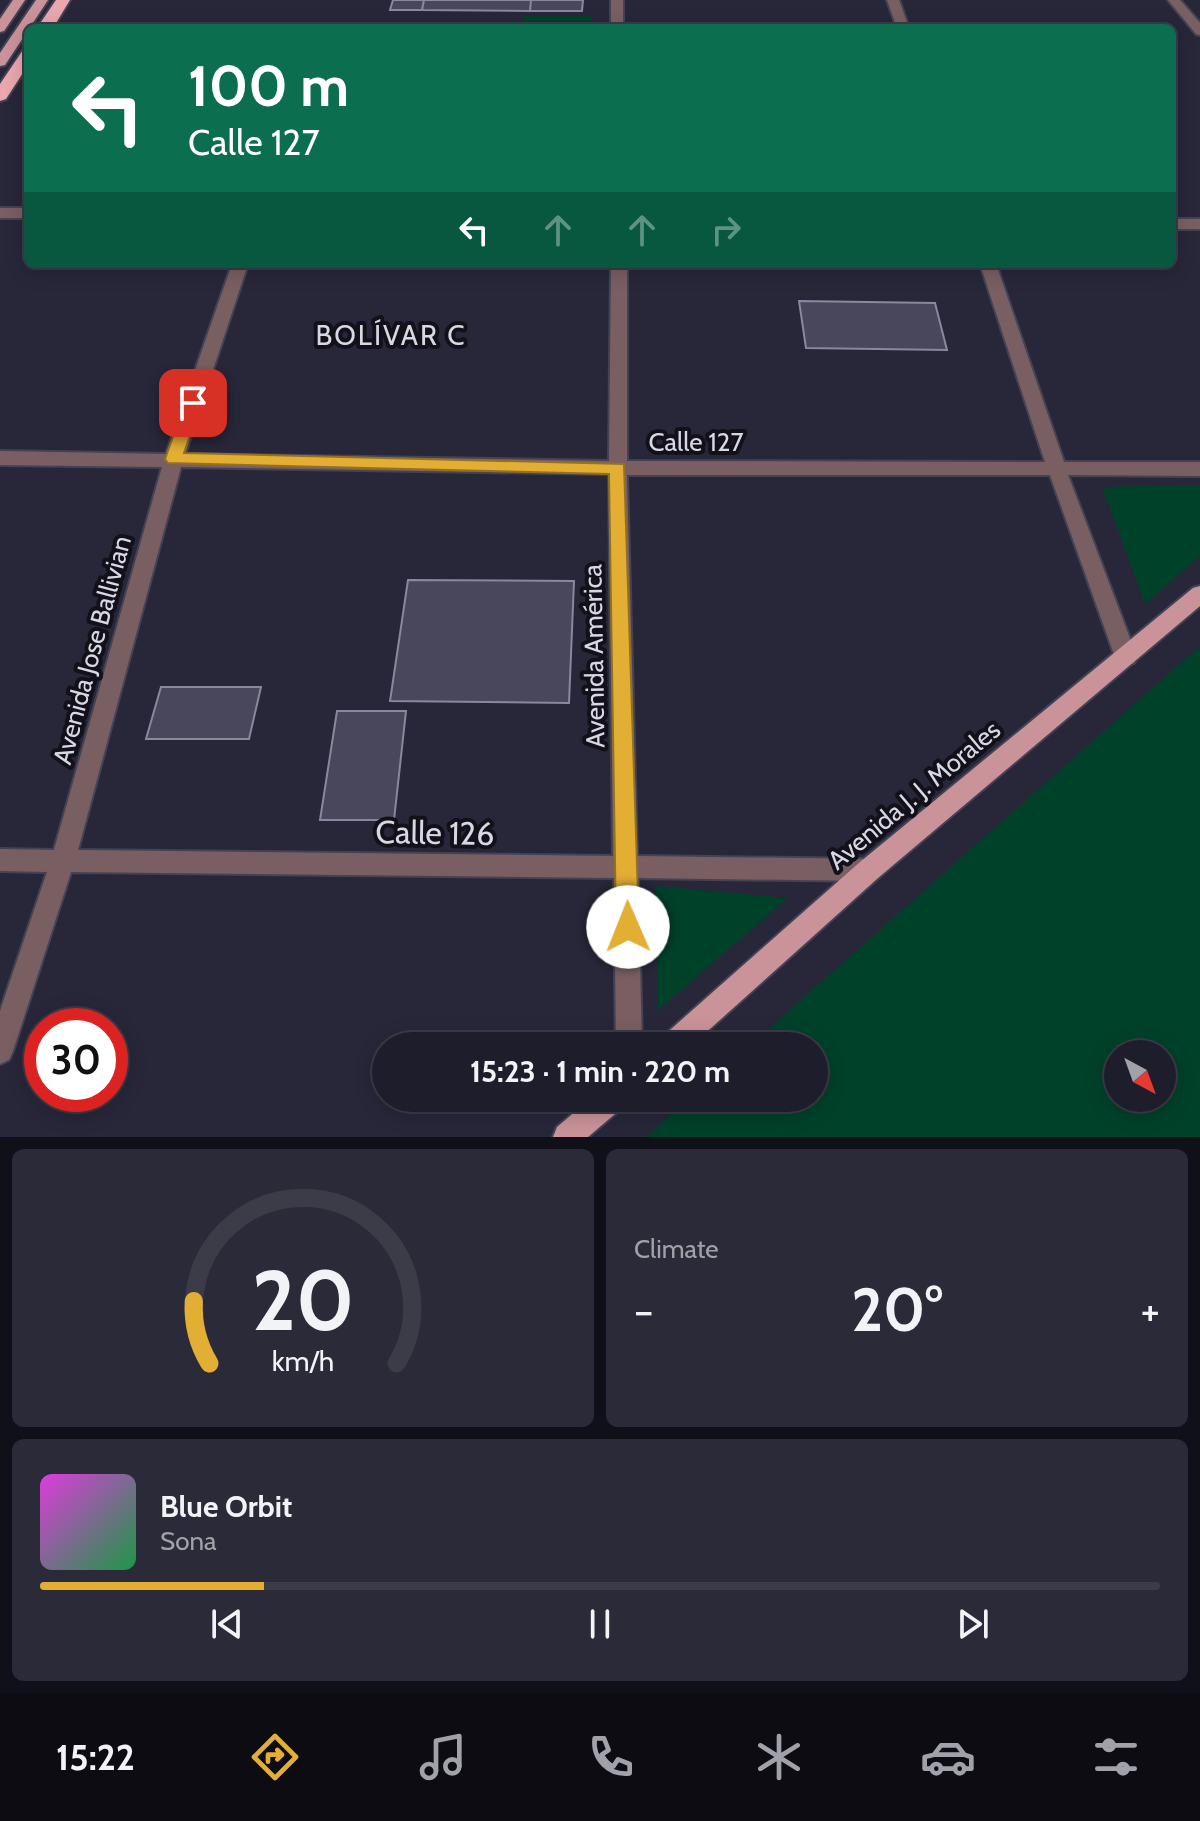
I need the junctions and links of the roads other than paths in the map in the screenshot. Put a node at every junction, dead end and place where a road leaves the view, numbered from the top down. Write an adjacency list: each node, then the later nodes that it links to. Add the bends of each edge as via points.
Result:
1 (19, 0): 12 (main road)
2 (42, 0): 7 (main road)
3 (63, 0): 8 (highway)
4 (617, 0): 9 (street)
5 (893, 0): 10 (street)
6 (1174, 0): 13 (street)
7 (26, 24)
8 (48, 24)
9 (617, 24)
10 (902, 24)
11 (24, 27): 15 (main road)
12 (0, 28)
13 (1200, 31)
14 (24, 59): 16 (highway)
15 (0, 62)
16 (0, 96)
17 (0, 213): 18 (street)
18 (24, 213)
19 (1176, 224): 20 (street)
20 (1200, 224)
21 (239, 268): 25 (street, Avenida Jose Ballivian)
22 (619, 268): 26 (street, Avenida América)
23 (989, 268): 28 (street)
24 (0, 458): 25 (street, Calle 127)
25 (174, 459): 26 (street, Calle 127); 32 (street, Avenida Jose Ballivian)
26 (618, 468): 28 (street, Calle 127); 33 (street, Avenida América)
27 (1200, 469): 28 (street, Calle 127)
28 (1057, 470): 30 (street)
29 (1200, 594): 30 (main road, Avenida J. J. Morales)
30 (1126, 657): 34 (main road, Avenida J. J. Morales)
31 (0, 860): 32 (street, Calle 126)
32 (63, 860): 33 (street, Calle 126); 37 (street, Avenida Jose Ballivian)
33 (627, 867): 34 (street, Calle 126); 35 (street, Avenida América)
34 (869, 870): 36 (main road, Avenida J. J. Morales)
35 (629, 1032)
36 (687, 1032)
37 (0, 1051)
38 (596, 1112): 39 (main road)
39 (567, 1137)

